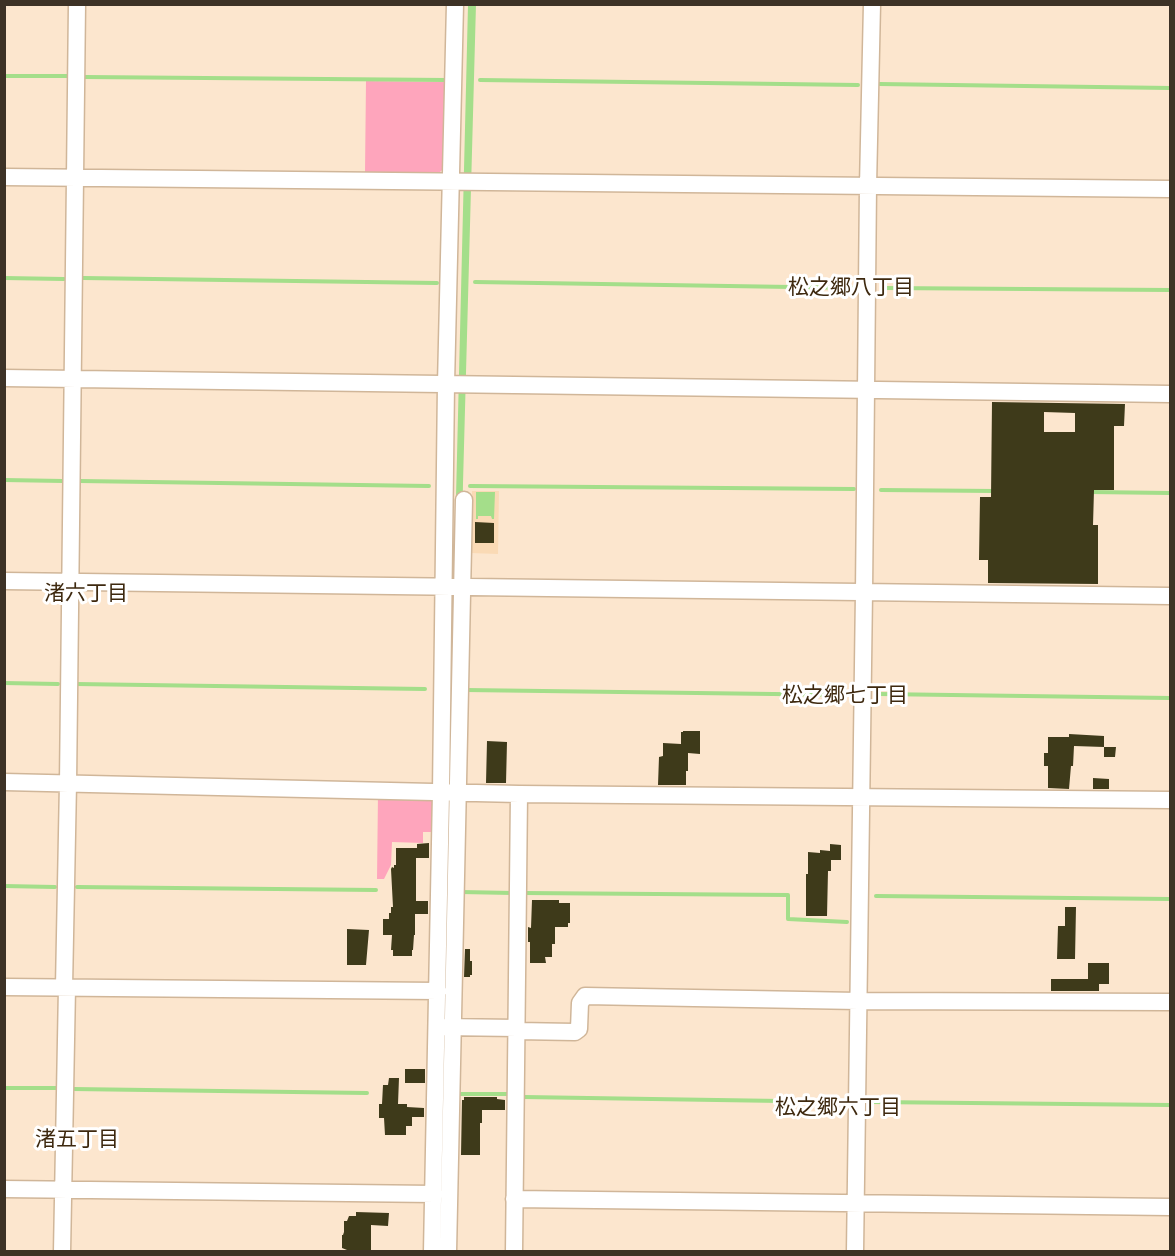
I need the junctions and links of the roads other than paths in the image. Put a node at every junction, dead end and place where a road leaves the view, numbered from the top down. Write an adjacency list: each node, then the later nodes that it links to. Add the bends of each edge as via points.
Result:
1 (77, 4): 5 (street)
2 (455, 4): 6 (street)
3 (872, 4): 7 (street)
4 (4, 177): 5 (street)
5 (76, 178): 6 (street); 10 (street)
6 (461, 182): 7 (street); 11 (street)
7 (868, 186): 8 (street); 12 (street)
8 (1170, 189)
9 (4, 378): 10 (street)
10 (72, 379): 11 (street); 16 (street)
11 (456, 384): 12 (street); 17 (street)
12 (866, 390): 13 (street); 18 (street)
13 (1170, 394)
14 (464, 500): 17 (street)
15 (4, 581): 16 (street)
16 (70, 582): 17 (street); 21 (street)
17 (453, 587): 18 (street); 22 (street); 23 (street)
18 (864, 592): 19 (street); 25 (street)
19 (1170, 596)
20 (4, 782): 21 (street)
21 (68, 783): 22 (street); 28 (street)
22 (441, 792): 23 (street); 29 (street)
23 (459, 793): 24 (street); 32 (street)
24 (519, 794): 25 (street); 33 (street)
25 (861, 798): 26 (street); 30 (street)
26 (1170, 800)
27 (4, 987): 28 (street)
28 (65, 987): 29 (street); 35 (street)
29 (438, 991): 32 (street)
30 (858, 1001): 31 (street); 33 (street, via 585,996 580,1003 579,1029 575,1032); 38 (street)
31 (1170, 1002)
32 (445, 1027): 33 (street); 36 (street); 42 (street)
33 (517, 1029): 37 (street)
34 (4, 1189): 35 (street)
35 (62, 1190): 36 (street); 40 (street)
36 (434, 1194): 41 (street)
37 (514, 1199): 38 (street); 43 (street)
38 (855, 1204): 39 (street); 44 (street)
39 (1170, 1207)
40 (62, 1251)
41 (432, 1251)
42 (448, 1251)
43 (514, 1251)
44 (855, 1251)

